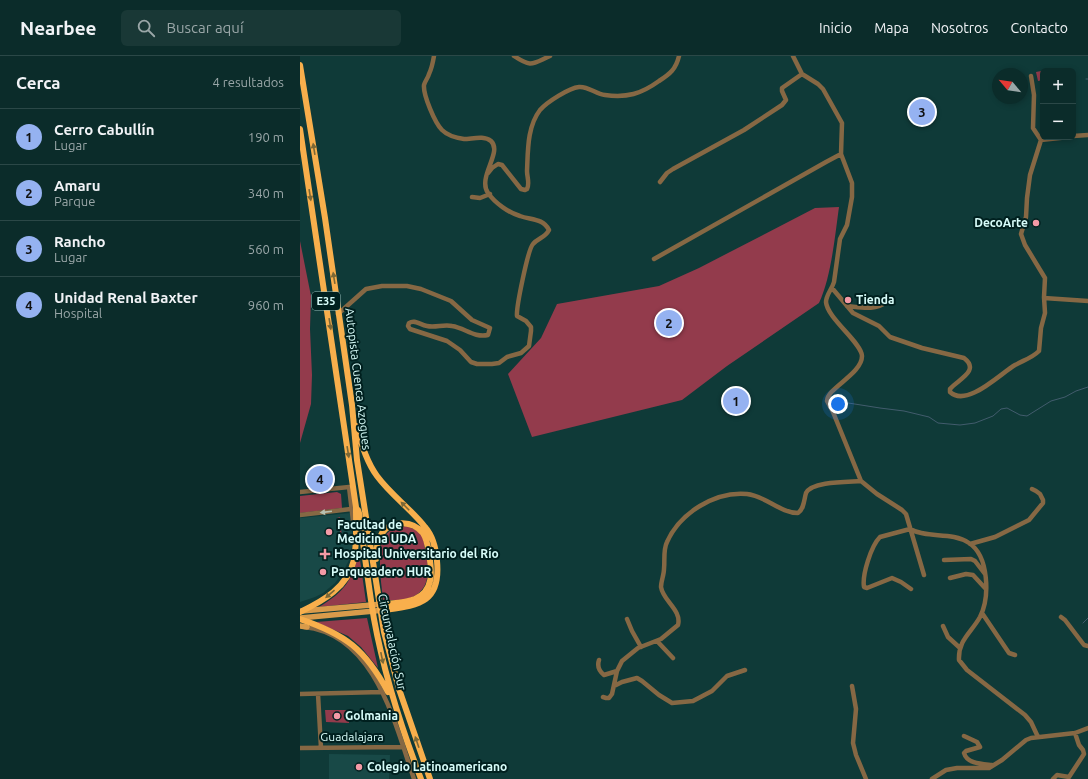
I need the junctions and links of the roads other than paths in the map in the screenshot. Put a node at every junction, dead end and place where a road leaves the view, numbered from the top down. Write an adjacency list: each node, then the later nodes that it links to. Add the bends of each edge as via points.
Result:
1 (434, 56): 15 (street, via 424,83 427,101 438,125 447,133 464,139 482,138 493,143 494,150)
2 (514, 56): 3 (street, via 526,64 531,64)
3 (550, 56)
4 (679, 56): 15 (street, via 670,74 646,91 616,96 578,87 560,95 541,109 530,131 528,189 521,189 506,169 498,164)
5 (793, 56): 7 (street)
6 (300, 65): 25 (highway, Autopista Cuenca Azogues / E35, one-way to 6)
7 (802, 74): 14 (street, via 823,89 842,123); 16 (street, via 782,88 786,100 782,105 744,130 673,169)
8 (1031, 76): 12 (street, via 1034,95 1033,128)
9 (300, 129): 30 (highway, Autopista Cuenca Azogues / E35, one-way to 30)
10 (1088, 135): 11 (street)
11 (1076, 136)
12 (1040, 138)
13 (1041, 140): 21 (street, via 1030,175 1026,217 1021,234 1045,278)
14 (842, 154): 19 (street); 20 (street, via 852,183 852,197 847,225 840,239)
15 (485, 178): 17 (street, via 485,185)
16 (660, 182)
17 (490, 194): 18 (street, via 480,198); 25 (street, via 512,212 537,219 549,230 531,246 518,305 518,316 531,327 525,350 499,363 477,364 471,362 447,341 410,329 408,324 414,321 429,327 454,326 477,336 488,336 490,330 488,326 467,316 451,301 416,287 373,287 364,291)
18 (472, 197)
19 (654, 259)
20 (832, 288): 24 (street); 27 (street, via 826,300 828,308 862,355 856,368 829,395 827,401)
21 (1044, 298): 22 (street); 24 (street, via 1045,313 1039,351 990,384 960,396 954,395 950,390 969,372 967,360 896,340 879,326 853,313)
22 (1088, 301)
23 (886, 302): 24 (street, via 876,308)
24 (847, 306)
25 (338, 314): 26 (highway, Autopista Cuenca Azogues / E35)
26 (352, 405): 33 (highway, Autopista Cuenca Azogues / E35); 42 (highway, one-way to 26, via 414,606 429,596 437,583 437,556 426,527 387,488 370,465 363,449)
27 (861, 481): 32 (street, via 902,510 906,514); 52 (street, via 821,484 810,488 798,513 787,511 748,494 727,495 696,509 682,520 666,542 661,587 679,621 675,629)
28 (1032, 489): 34 (street, via 1040,494 1043,503 1029,520 994,537)
29 (300, 492): 30 (street, via 349,487)
30 (354, 508): 31 (street, one-way to 31); 44 (highway, one-way to 44, via 355,541 353,561 348,574 331,595); 67 (highway, Circunvalación Sur / E35, one-way to 67, via 360,513 374,620)
31 (300, 515)
32 (910, 529): 34 (street, via 918,533 957,537); 37 (street); 41 (street, via 877,540 870,556 864,587 892,578)
33 (368, 530): 36 (highway, Circunvalación Sur / E35)
34 (970, 544): 38 (street, via 984,562)
35 (944, 560): 38 (street, via 971,559)
36 (376, 575): 42 (highway, via 376,547 386,529 400,523 420,530 426,538 430,557 431,576 428,587 415,599); 79 (highway, Circunvalación Sur / E35, one-way to 36, via 411,725 384,632)
37 (924, 575)
38 (986, 576): 40 (street)
39 (950, 578): 40 (street, via 973,575)
40 (985, 588): 45 (street)
41 (911, 589)
42 (385, 607): 43 (main road)
43 (364, 610): 44 (main road); 47 (main road)
44 (300, 612)
45 (982, 613): 55 (street); 56 (street, via 1010,653)
46 (1061, 617): 53 (street, via 1084,645)
47 (300, 619): 67 (highway, via 339,635 352,644 379,675)
48 (627, 619): 54 (street)
49 (300, 626): 51 (main road)
50 (944, 626): 55 (street, via 948,637)
51 (307, 628): 63 (street, via 331,635 347,645 374,677)
52 (657, 641): 54 (street); 57 (street)
53 (1088, 646)
54 (641, 647): 60 (street, via 626,656)
55 (960, 648): 72 (street, via 959,660 962,665 1025,715)
56 (1015, 655)
57 (673, 658)
58 (599, 660): 60 (street, via 598,667 604,675)
59 (745, 670): 61 (street, via 727,676 712,690 692,701 672,703 637,678)
60 (617, 671): 61 (street)
61 (614, 686): 66 (street, via 609,698)
62 (852, 686): 80 (street, via 856,709 854,743)
63 (382, 692): 65 (street); 68 (street)
64 (300, 694): 65 (street)
65 (318, 694): 75 (street)
66 (604, 697)
67 (394, 702): 68 (highway, Circunvalación Sur / E35)
68 (394, 711): 73 (street); 78 (highway, Circunvalación Sur / E35)
69 (1088, 728): 70 (street)
70 (1075, 733): 72 (street); 82 (street, via 1084,754 1070,777 1057,775)
71 (964, 736): 76 (street, via 977,742 980,747 966,751 966,757 977,764)
72 (1038, 737): 76 (street, via 1026,740)
73 (403, 747): 75 (street, Guadalajara); 77 (street)
74 (300, 748): 75 (street, Guadalajara)
75 (321, 748)
76 (994, 766): 81 (street, via 946,770)
77 (414, 779)
78 (420, 779)
79 (430, 779)
80 (866, 779)
81 (932, 779)
82 (1053, 779)

